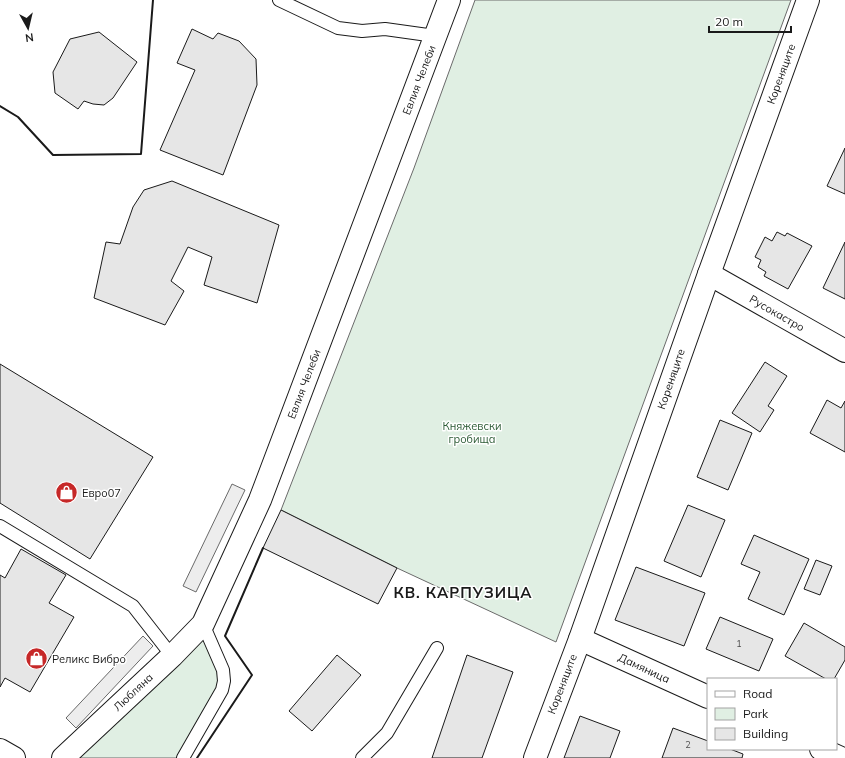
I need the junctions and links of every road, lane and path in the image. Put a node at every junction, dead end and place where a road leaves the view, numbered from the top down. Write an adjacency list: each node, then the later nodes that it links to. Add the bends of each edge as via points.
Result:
1 (279, 0): 4 (lane, via 338,28 362,31 384,29)
2 (449, 0): 4 (street, Евлия Челеби)
3 (808, 0): 5 (street, Кореняците)
4 (435, 36): 8 (street, Евлия Челеби, via 260,500)
5 (709, 274): 6 (street, Русокастро); 9 (street, Кореняците)
6 (845, 352)
7 (0, 526): 11 (lane, via 133,606)
8 (203, 624): 11 (street, Любляна); 17 (lane, via 223,670 224,681 222,690)
9 (580, 639): 12 (street, Дамяница); 19 (street, Кореняците)
10 (437, 648): 18 (lane, via 387,733)
11 (172, 656): 16 (street, Любляна)
12 (707, 697)
13 (0, 750): 15 (street)
14 (823, 750): 20 (street)
15 (14, 758)
16 (63, 758)
17 (183, 758)
18 (362, 758)
19 (535, 758)
20 (841, 758)

